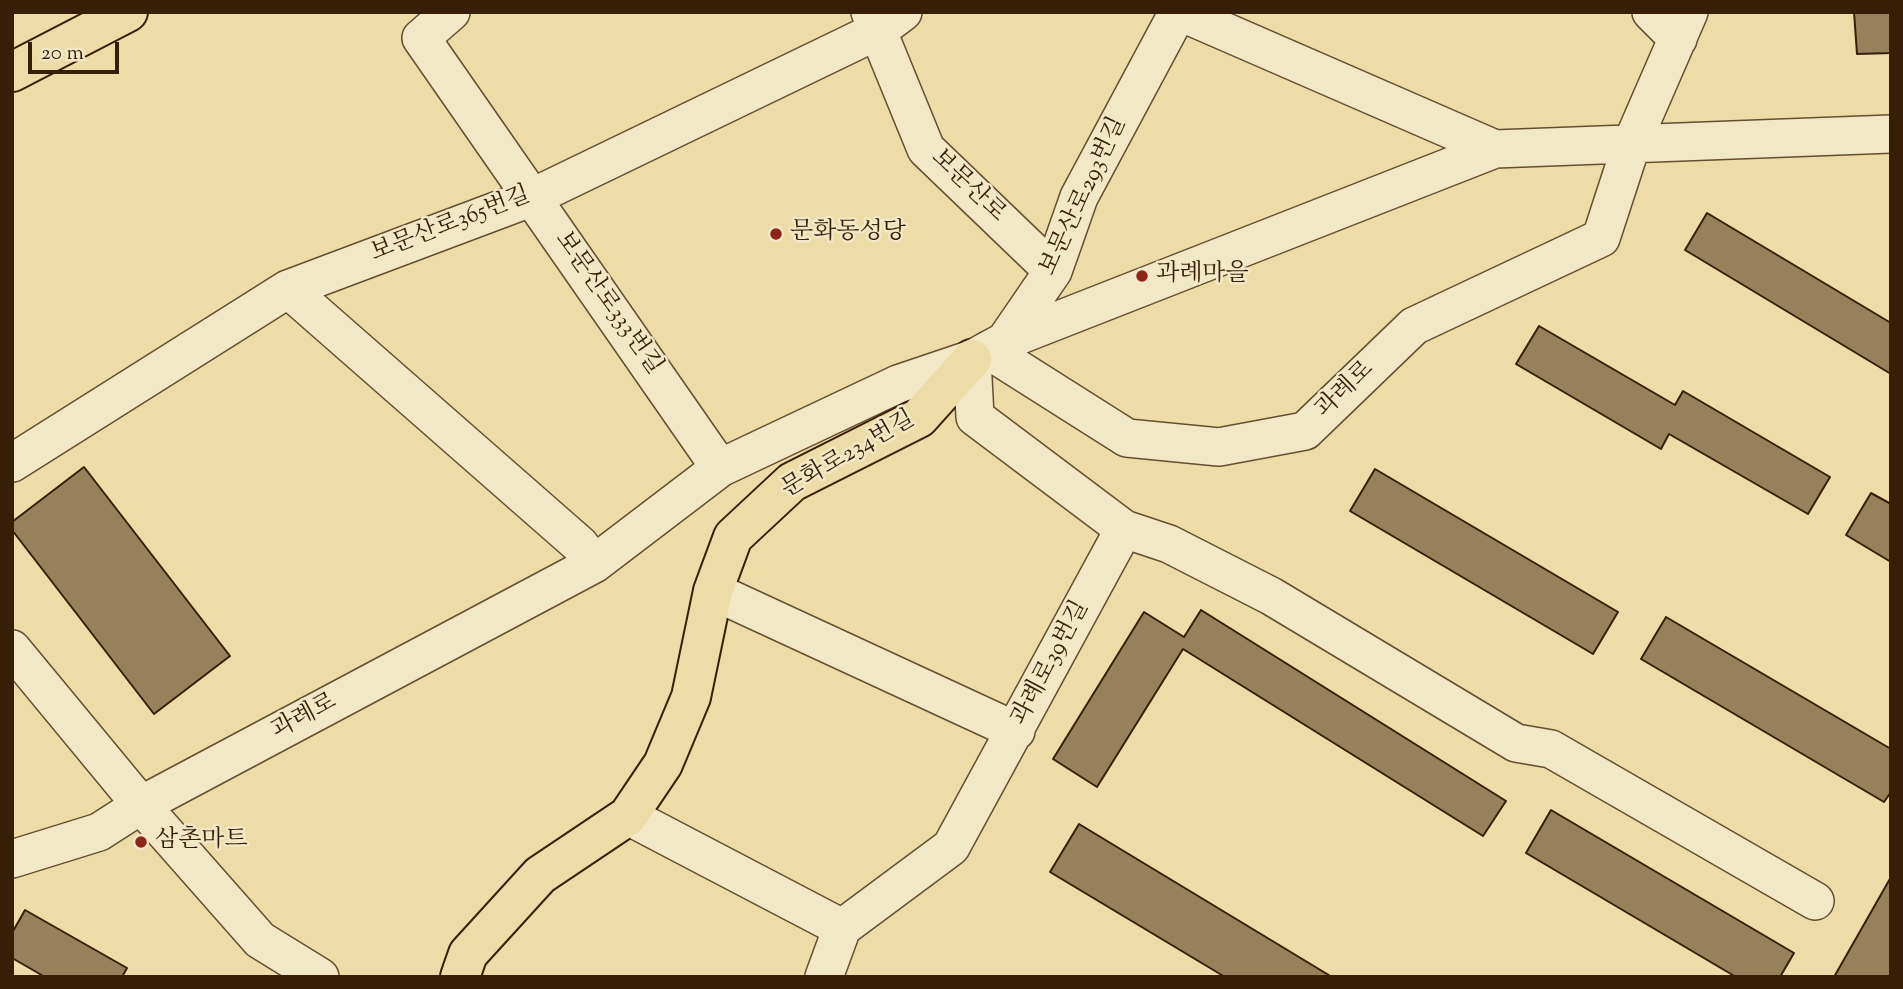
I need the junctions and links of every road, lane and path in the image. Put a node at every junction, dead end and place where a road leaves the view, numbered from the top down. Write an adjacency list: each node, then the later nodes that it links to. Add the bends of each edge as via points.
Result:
1 (128, 12): 7 (main road)
2 (451, 12): 11 (street, 보문산로333번길, via 421,38)
3 (1179, 12): 10 (street, 과례로); 12 (street, 보문산로293번길, via 1079,197)
4 (1651, 12): 6 (street)
5 (884, 18): 11 (street, 보문산로365번길); 12 (street, 보문산로, via 926,149)
6 (1683, 25): 9 (street)
7 (12, 72)
8 (1891, 134): 9 (street, 과례로)
9 (1632, 144): 10 (street, 과례로); 14 (street, 과례로, via 1601,238 1414,326 1305,430 1219,447 1127,438)
10 (1495, 149): 14 (street, 과례로)
11 (533, 197): 13 (street, 보문산로365번길); 16 (street, 보문산로333번길)
12 (1054, 271): 14 (street, 보문산로293번길)
13 (288, 289): 15 (street, 보문산로365번길); 18 (street, via 580,545)
14 (988, 350): 16 (street, 과례로, via 898,384); 17 (street, via 975,417); 19 (main road, 문화로234번길, via 919,418 792,482 733,537)
15 (12, 463)
16 (720, 468): 18 (street, 과례로)
17 (1124, 529): 21 (street, 과례로39번길); 25 (street, via 1169,544 1271,596 1516,743 1551,749)
18 (594, 564): 22 (street, 과례로)
19 (713, 591): 21 (street); 23 (main road, 문화로234번길, via 691,697 663,764)
20 (12, 649): 22 (street)
21 (1016, 731): 26 (street, 과례로39번길, via 951,847)
22 (141, 805): 24 (street, 과례로, via 99,832); 27 (street, via 260,940)
23 (628, 816): 26 (street); 28 (main road, 문화로234번길, via 540,875 468,954)
24 (12, 859)
25 (1815, 901)
26 (842, 929): 29 (street)
27 (320, 977)
28 (460, 977)
29 (824, 977)

